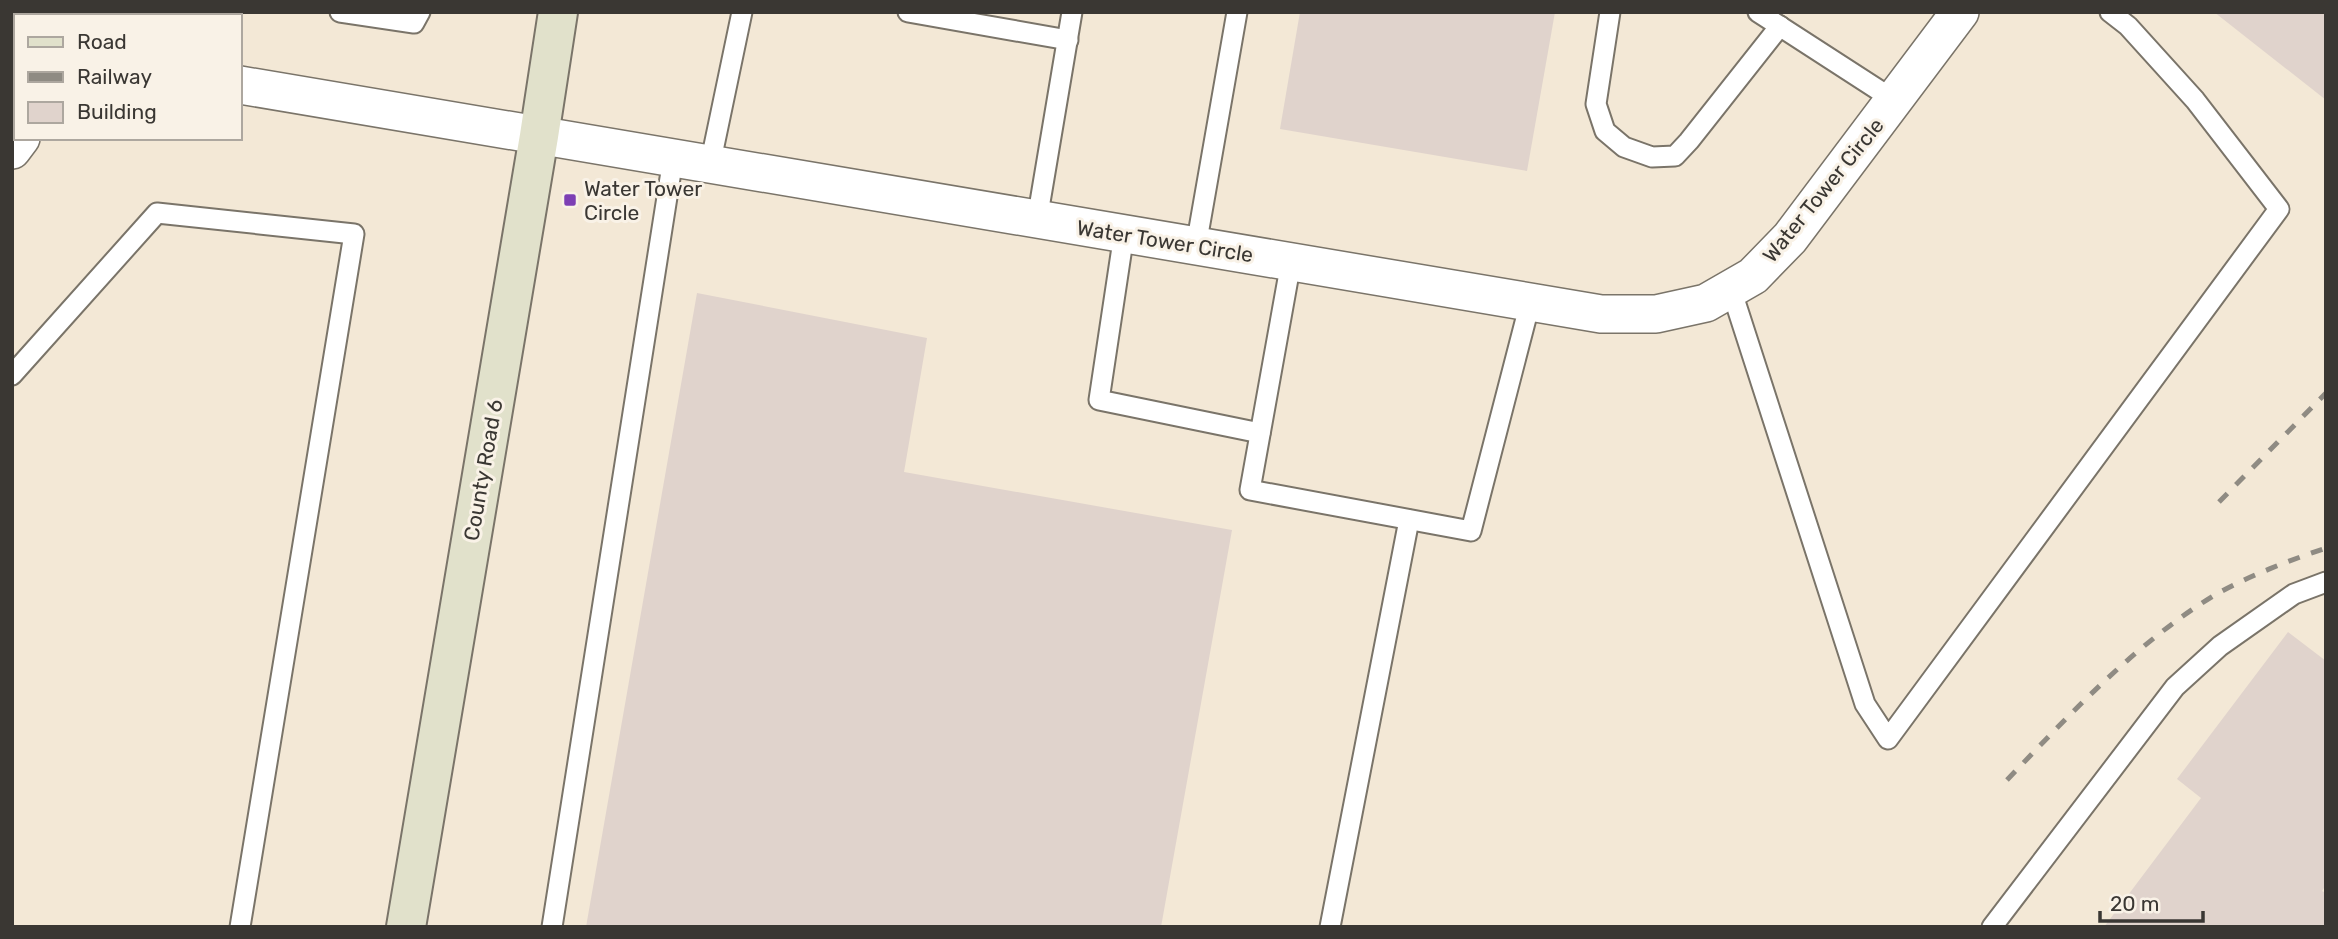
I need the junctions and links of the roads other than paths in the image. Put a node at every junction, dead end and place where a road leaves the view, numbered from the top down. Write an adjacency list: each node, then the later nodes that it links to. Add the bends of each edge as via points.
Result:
1 (340, 12): 11 (lane)
2 (558, 12): 16 (main road, County Road 6)
3 (742, 12): 18 (lane)
4 (908, 12): 13 (lane)
5 (1072, 12): 13 (lane)
6 (1237, 12): 21 (lane)
7 (1610, 12): 12 (lane, via 1596,104 1605,131 1624,147 1652,157 1675,156 1682,149)
8 (1758, 12): 12 (lane)
9 (1960, 12): 15 (street, Water Tower Circle)
10 (2110, 12): 23 (lane, via 2195,100 2279,209 1888,739 1865,704)
11 (417, 17)
12 (1780, 26): 15 (lane)
13 (1068, 40): 19 (lane)
14 (242, 85): 16 (street, Water Tower Circle)
15 (1894, 100): 23 (street, Water Tower Circle, via 1790,238 1753,276)
16 (539, 136): 17 (street, Water Tower Circle); 30 (main road, County Road 6)
17 (673, 159): 18 (street, Water Tower Circle); 31 (lane)
18 (710, 165): 19 (street, Water Tower Circle)
19 (1037, 220): 20 (street, Water Tower Circle)
20 (1124, 234): 21 (street, Water Tower Circle); 26 (lane, via 1099,400)
21 (1196, 246): 22 (street, Water Tower Circle)
22 (1291, 262): 24 (street, Water Tower Circle); 26 (lane)
23 (1731, 289): 24 (street, Water Tower Circle, via 1706,303 1656,314 1601,314)
24 (1530, 303): 27 (lane, via 1471,531)
25 (12, 375): 29 (lane, via 157,213 354,234)
26 (1260, 433): 27 (lane, via 1250,489)
27 (1409, 520): 32 (lane)
28 (2326, 582): 33 (lane, via 2294,594 2220,646 2175,687)
29 (240, 927)
30 (406, 927)
31 (552, 927)
32 (1330, 927)
33 (1992, 927)

